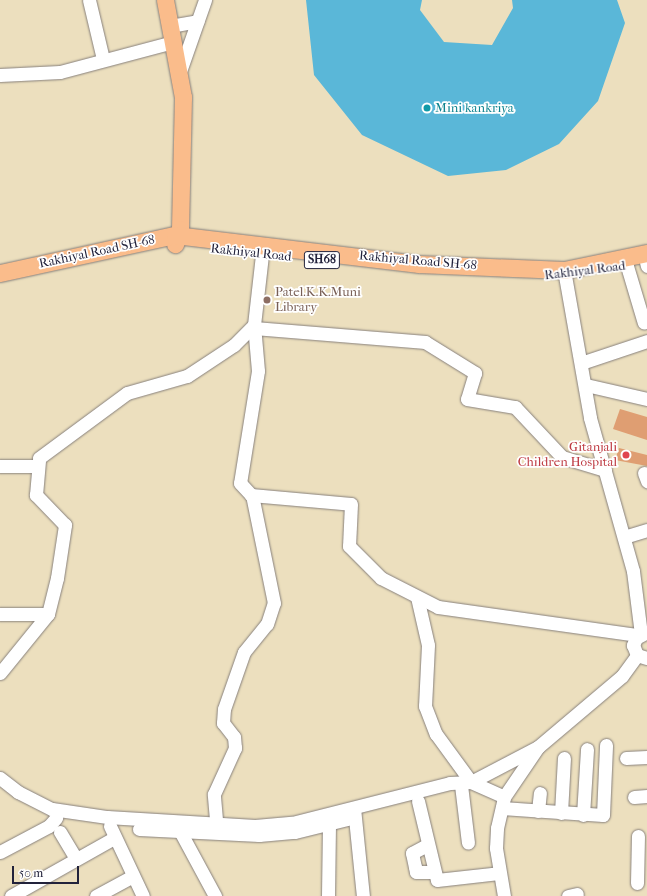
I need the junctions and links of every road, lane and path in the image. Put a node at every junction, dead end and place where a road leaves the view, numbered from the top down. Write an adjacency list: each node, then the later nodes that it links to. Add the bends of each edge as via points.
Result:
1 (89, 0): 7 (street)
2 (158, 0): 6 (main road)
3 (165, 0): 6 (main road)
4 (205, 0): 5 (street)
5 (198, 21): 6 (street); 9 (street)
6 (170, 37): 7 (street); 9 (main road)
7 (102, 59): 8 (street, via 60,72)
8 (0, 75)
9 (177, 78): 10 (main road, via 172,229)
10 (175, 240): 11 (main road, Rakhiyal Road SH-68 / SH68); 14 (main road, Rakhiyal Road SH-68 / SH68); 16 (main road, SH68)
11 (263, 250): 15 (main road, Rakhiyal Road / SH68, via 510,276); 18 (street)
12 (647, 261): 13 (main road, Rakhiyal Road / SH68); 15 (main road, SH68)
13 (627, 266): 15 (main road, Rakhiyal Road / SH68); 17 (street)
14 (0, 273)
15 (565, 273): 20 (street)
16 (0, 279)
17 (644, 322)
18 (254, 326): 24 (street, via 234,344 187,376 127,393 38,458); 25 (street, via 425,342 475,373 467,399 515,407 562,457); 26 (street, via 258,371 240,483)
19 (647, 341): 20 (street)
20 (581, 363): 21 (street)
21 (586, 385): 22 (street); 25 (street, via 590,418)
22 (647, 399)
23 (0, 466): 24 (street)
24 (38, 466): 31 (street, via 36,495 65,525)
25 (604, 470): 28 (street)
26 (252, 495): 29 (street, via 352,504 349,546 381,578); 53 (street, via 274,603 267,624 244,652 224,709 223,723 234,737 235,748 214,794)
27 (647, 530): 28 (street)
28 (624, 537): 32 (street)
29 (417, 597): 32 (street, via 438,607); 42 (street, via 428,645 425,706 436,734)
30 (0, 614): 31 (street)
31 (48, 614): 34 (street)
32 (642, 634): 33 (street, via 633,645)
33 (642, 657): 36 (street)
34 (0, 673)
35 (606, 745): 50 (street, via 604,811 597,816)
36 (538, 747): 42 (street); 46 (street)
37 (586, 749): 50 (street)
38 (647, 757): 40 (street)
39 (564, 758): 49 (street)
40 (626, 758)
41 (0, 778): 53 (street, via 18,792 52,809)
42 (464, 784): 45 (street, via 454,792); 46 (street); 48 (street, via 450,783); 58 (street)
43 (0, 790): 51 (street, via 30,809)
44 (540, 793): 47 (street)
45 (418, 800): 48 (street); 61 (street, via 433,872 437,880)
46 (503, 803): 47 (street); 61 (street, via 496,828)
47 (538, 811): 49 (street)
48 (355, 812): 52 (street); 53 (street, via 292,823); 69 (street)
49 (561, 813): 50 (street)
50 (583, 815)
51 (56, 818): 55 (street); 59 (street, via 49,826)
52 (329, 825): 53 (street, via 296,832); 68 (street)
53 (216, 829): 56 (street)
54 (60, 832): 60 (street)
55 (112, 832): 56 (street); 60 (street); 62 (street)
56 (181, 833): 67 (street)
57 (638, 836): 63 (street)
58 (468, 843)
59 (0, 852)
60 (76, 859): 64 (street)
61 (499, 873): 70 (street)
62 (133, 876): 65 (street); 66 (street)
63 (638, 883)
64 (11, 896)
65 (96, 896)
66 (143, 896)
67 (215, 896)
68 (328, 896)
69 (363, 896)
70 (504, 896)

